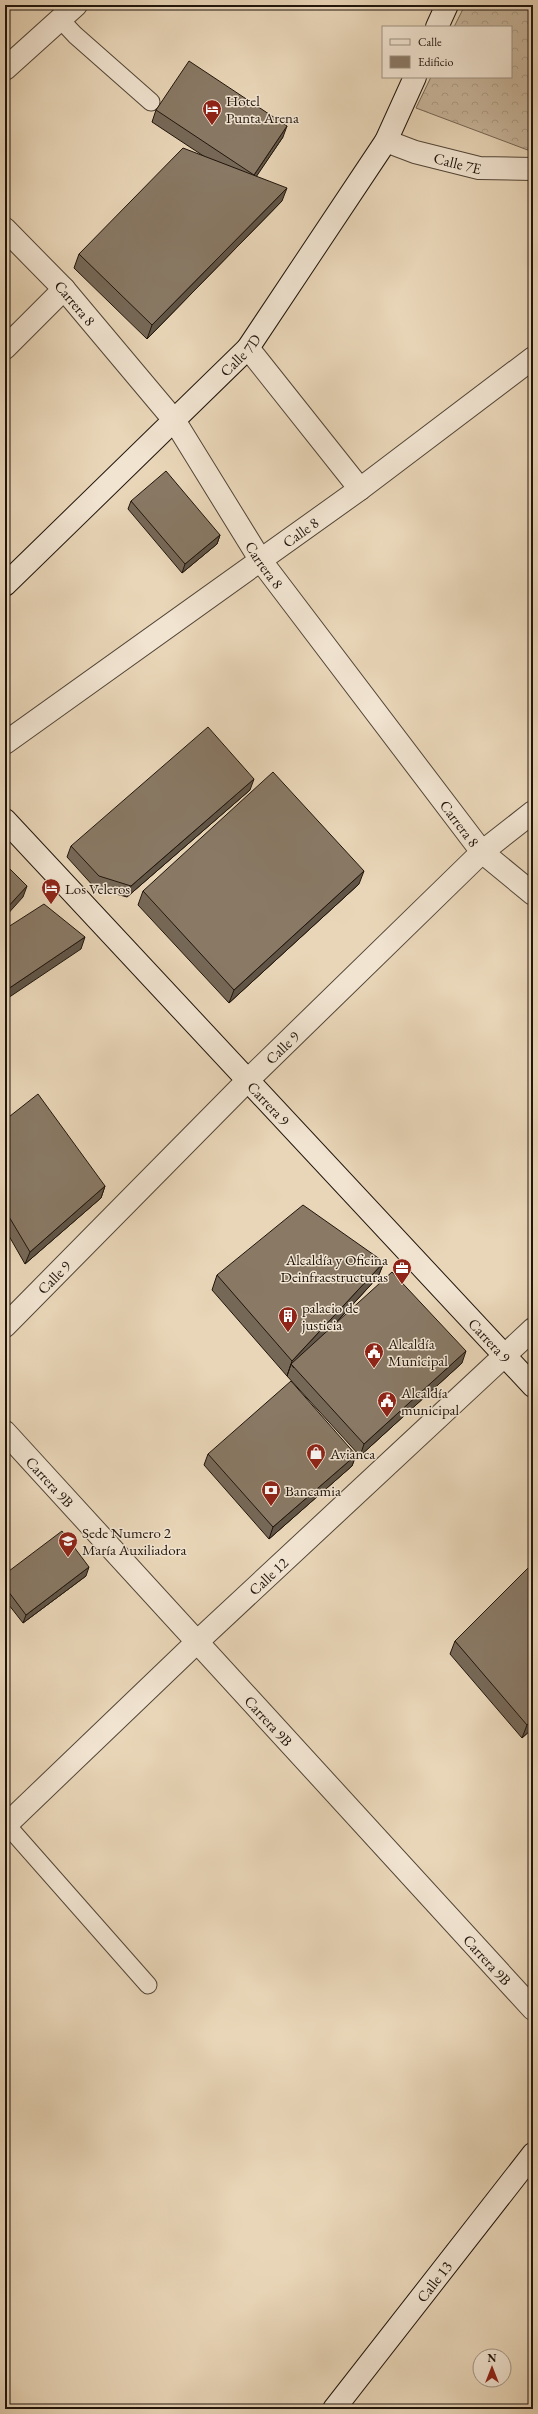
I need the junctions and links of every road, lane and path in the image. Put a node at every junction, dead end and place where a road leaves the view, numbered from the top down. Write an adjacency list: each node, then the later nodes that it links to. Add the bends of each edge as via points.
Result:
1 (447, 5): 3 (street)
2 (68, 12): 4 (street); 6 (lane, via 75,35)
3 (437, 26)
4 (5, 69)
5 (415, 78): 7 (street, Calle 7D)
6 (151, 102)
7 (386, 141): 8 (street, Calle 7E, via 415,152 479,168); 12 (street, Calle 7D)
8 (533, 169)
9 (5, 230): 10 (street, Carrera 8)
10 (64, 289): 11 (street); 14 (street, Carrera 8)
11 (5, 348)
12 (248, 348): 14 (street, Calle 7D); 15 (street)
13 (533, 358): 15 (street, Calle 8)
14 (174, 420): 16 (street, Carrera 8); 17 (street, Calle 7D)
15 (360, 489): 16 (street, Calle 8)
16 (261, 561): 18 (street, Calle 8); 21 (street, Carrera 8)
17 (5, 585)
18 (5, 743)
19 (533, 812): 21 (street, Calle 9)
20 (5, 820): 23 (street, Carrera 9)
21 (482, 852): 22 (street, Carrera 8); 23 (street, Calle 9)
22 (533, 894)
23 (248, 1080): 24 (street, Calle 9); 26 (street, Carrera 9)
24 (5, 1326)
25 (533, 1329): 26 (street, Calle 12)
26 (505, 1356): 27 (street, Carrera 9); 29 (street, Calle 12)
27 (533, 1386)
28 (5, 1432): 29 (street, Carrera 9B)
29 (197, 1642): 30 (street, Calle 12); 32 (street, Carrera 9B)
30 (6, 1825): 31 (lane)
31 (148, 1985)
32 (533, 2009)
33 (533, 2154): 34 (street, Calle 13)
34 (334, 2409)

